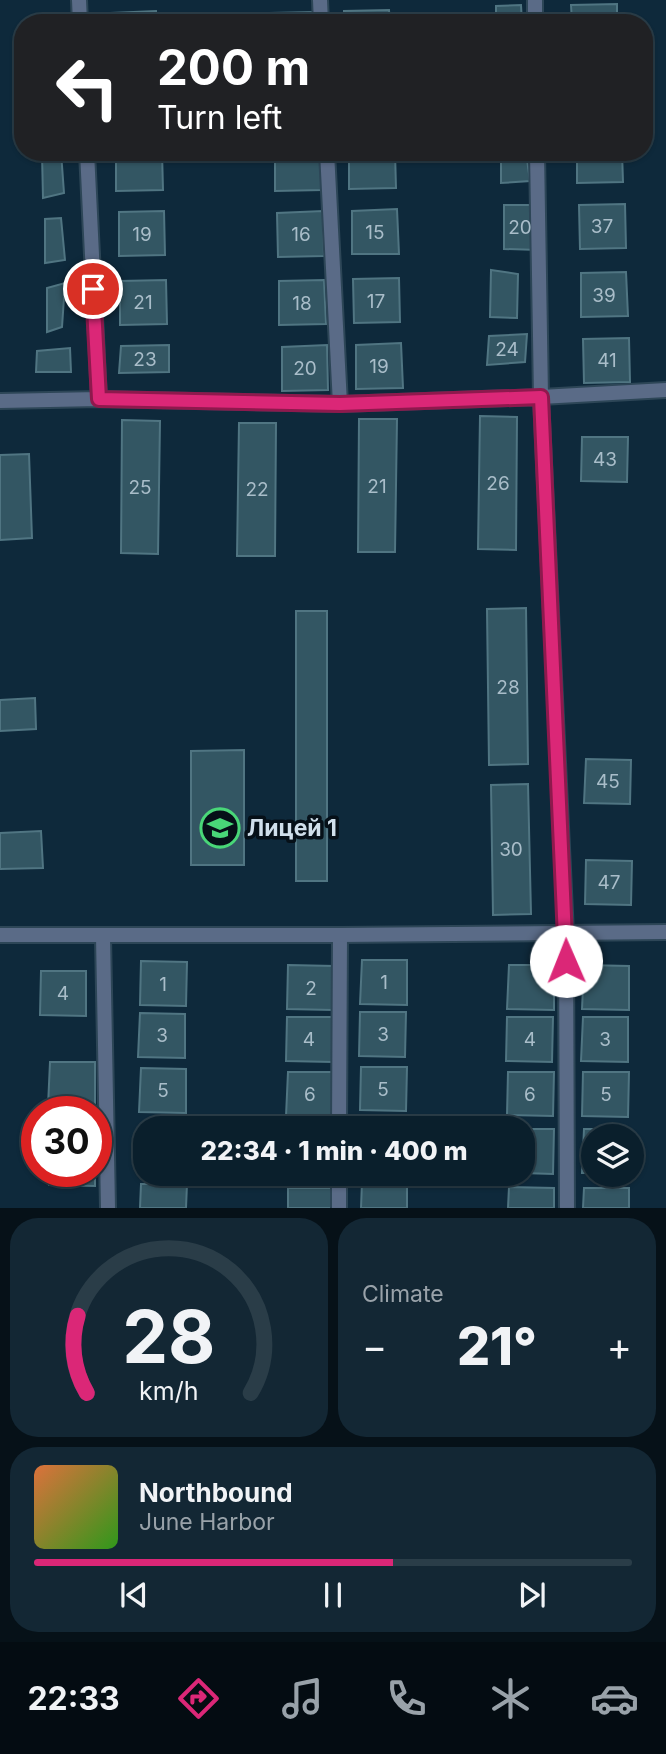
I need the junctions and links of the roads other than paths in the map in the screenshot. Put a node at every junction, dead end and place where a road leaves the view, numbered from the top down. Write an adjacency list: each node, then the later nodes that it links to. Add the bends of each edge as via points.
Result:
1 (87, 161): 6 (street)
2 (327, 161): 8 (street)
3 (537, 161): 5 (street)
4 (666, 390): 5 (street)
5 (541, 397): 8 (street); 10 (street)
6 (99, 399): 7 (street); 8 (street)
7 (0, 401)
8 (340, 404)
9 (666, 932): 10 (street)
10 (566, 934): 12 (street); 18 (street)
11 (0, 935): 13 (street)
12 (340, 935): 13 (street); 14 (street)
13 (103, 936): 16 (street)
14 (339, 1116)
15 (339, 1186): 17 (street)
16 (108, 1208)
17 (339, 1208)
18 (568, 1208)

